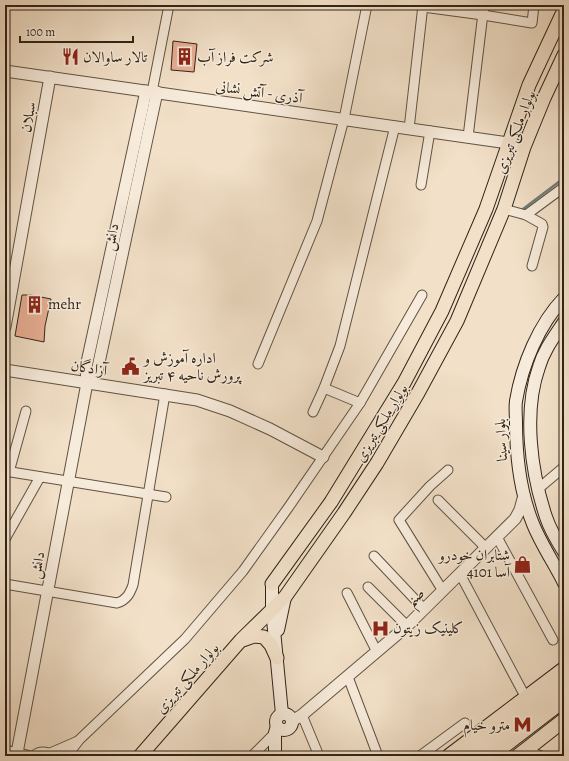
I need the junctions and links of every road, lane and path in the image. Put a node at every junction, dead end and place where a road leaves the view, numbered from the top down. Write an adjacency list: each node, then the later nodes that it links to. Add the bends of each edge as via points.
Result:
1 (169, 5): 11 (street)
2 (367, 5): 12 (street)
3 (484, 5): 7 (street)
4 (534, 5): 7 (street, via 532,23)
5 (423, 6): 7 (street); 14 (street)
6 (564, 10): 17 (main road, بولوار ملکی تبریزی, via 529,85)
7 (483, 15): 16 (street)
8 (564, 55): 18 (main road, بولوار ملکی تبریزی)
9 (5, 71): 10 (street, آذرى - آتش نشانى)
10 (50, 77): 11 (street, آذرى - آتش نشانى); 27 (street, سبلان)
11 (151, 92): 12 (street, آذرى - آتش نشانى); 30 (street, دانش, via 86,367)
12 (344, 119): 13 (street, آذرى - آتش نشانى); 28 (street, via 317,221)
13 (395, 126): 14 (street, آذرى - آتش نشانى); 31 (street, via 340,346)
14 (409, 128): 15 (street, آذرى - آتش نشانى)
15 (430, 132): 16 (street, آذرى - آتش نشانى); 19 (street)
16 (468, 137): 17 (street, آذرى - آتش نشانى)
17 (508, 143): 18 (street, آذرى - آتش نشانى); 57 (main road, بولوار ملکی تبریزی, via 486,209 442,311 404,383 331,502)
18 (524, 147): 21 (main road, بولوار ملکی تبریزی)
19 (421, 185)
20 (564, 187): 22 (street)
21 (504, 210): 22 (street); 62 (main road, بولوار ملکی تبریزی, via 457,320 418,393 364,482)
22 (526, 215): 23 (street, via 543,227)
23 (532, 266)
24 (422, 295): 33 (street)
25 (564, 298): 44 (main road, بلوار سینا, via 556,306 524,366 516,402 519,471)
26 (564, 322): 42 (main road, بلوار سینا, via 549,343 538,368 532,396 530,427)
27 (5, 327)
28 (258, 364)
29 (5, 370): 30 (street, آزادگان)
30 (87, 383): 32 (street, آزادگان); 41 (street, دانش)
31 (324, 388): 33 (street); 35 (street)
32 (165, 394): 36 (street, آزادگان, via 197,400 230,411); 43 (street)
33 (360, 403): 36 (street)
34 (26, 412): 39 (street)
35 (313, 412)
36 (323, 457): 80 (street, via 243,571 185,639)
37 (564, 468): 42 (street)
38 (448, 470): 59 (street, via 399,520)
39 (7, 472): 40 (street)
40 (40, 477): 41 (street); 50 (street)
41 (68, 482): 43 (street); 60 (street, دانش)
42 (538, 489): 52 (main road, بلوار سینا, via 546,518)
43 (148, 494): 45 (street); 60 (street, via 133,585 124,600 117,603)
44 (524, 495): 47 (street); 48 (main road, بلوار سینا)
45 (166, 497)
46 (438, 500): 51 (street)
47 (515, 519): 48 (street); 49 (street, صنم)
48 (535, 527): 55 (main road, بلوار سینا)
49 (497, 537): 51 (street, صنم); 67 (street)
50 (5, 539)
51 (486, 548): 54 (street, صنم)
52 (564, 552)
53 (374, 556): 64 (street)
54 (460, 574): 59 (street, صنم); 74 (street)
55 (564, 583)
56 (5, 584): 60 (street)
57 (272, 584): 63 (main road)
58 (368, 587): 65 (street)
59 (443, 591): 64 (street, صنم)
60 (47, 592): 82 (street, دانش)
61 (347, 593): 69 (street)
62 (285, 597): 63 (main road, بولوار ملکی تبریزی); 68 (main road)
63 (272, 609): 66 (main road, بولوار ملکی تبریزی); 68 (main road)
64 (424, 609): 65 (street, صنم)
65 (407, 626): 69 (street, صنم)
66 (241, 640): 70 (main road, via 254,636 264,637); 79 (main road, بولوار ملکی تبریزی)
67 (553, 640)
68 (276, 643): 70 (main road)
69 (377, 652): 72 (street, صنم)
70 (277, 658): 78 (main road, via 282,714 277,719)
71 (564, 669): 74 (highway)
72 (348, 677): 78 (street, صنم); 93 (street)
73 (564, 684): 96 (highway)
74 (526, 698): 95 (highway)
75 (564, 700): 97 (highway)
76 (564, 720): 84 (highway)
77 (465, 723): 94 (street)
78 (286, 725): 89 (street); 90 (main road); 91 (main road, via 282,734); 92 (street)
79 (163, 730): 87 (main road); 88 (main road, بولوار ملکی تبریزی)
80 (79, 740): 83 (street); 86 (street)
81 (5, 751): 82 (street)
82 (22, 754)
83 (50, 755): 85 (street, via 40,753)
84 (518, 755): 98 (street, via 523,752)
85 (35, 756)
86 (67, 756)
87 (134, 756)
88 (140, 756)
89 (252, 756)
90 (275, 756)
91 (282, 756)
92 (319, 756)
93 (378, 756)
94 (420, 756)
95 (449, 756)
96 (471, 756)
97 (491, 756)
98 (541, 756)

